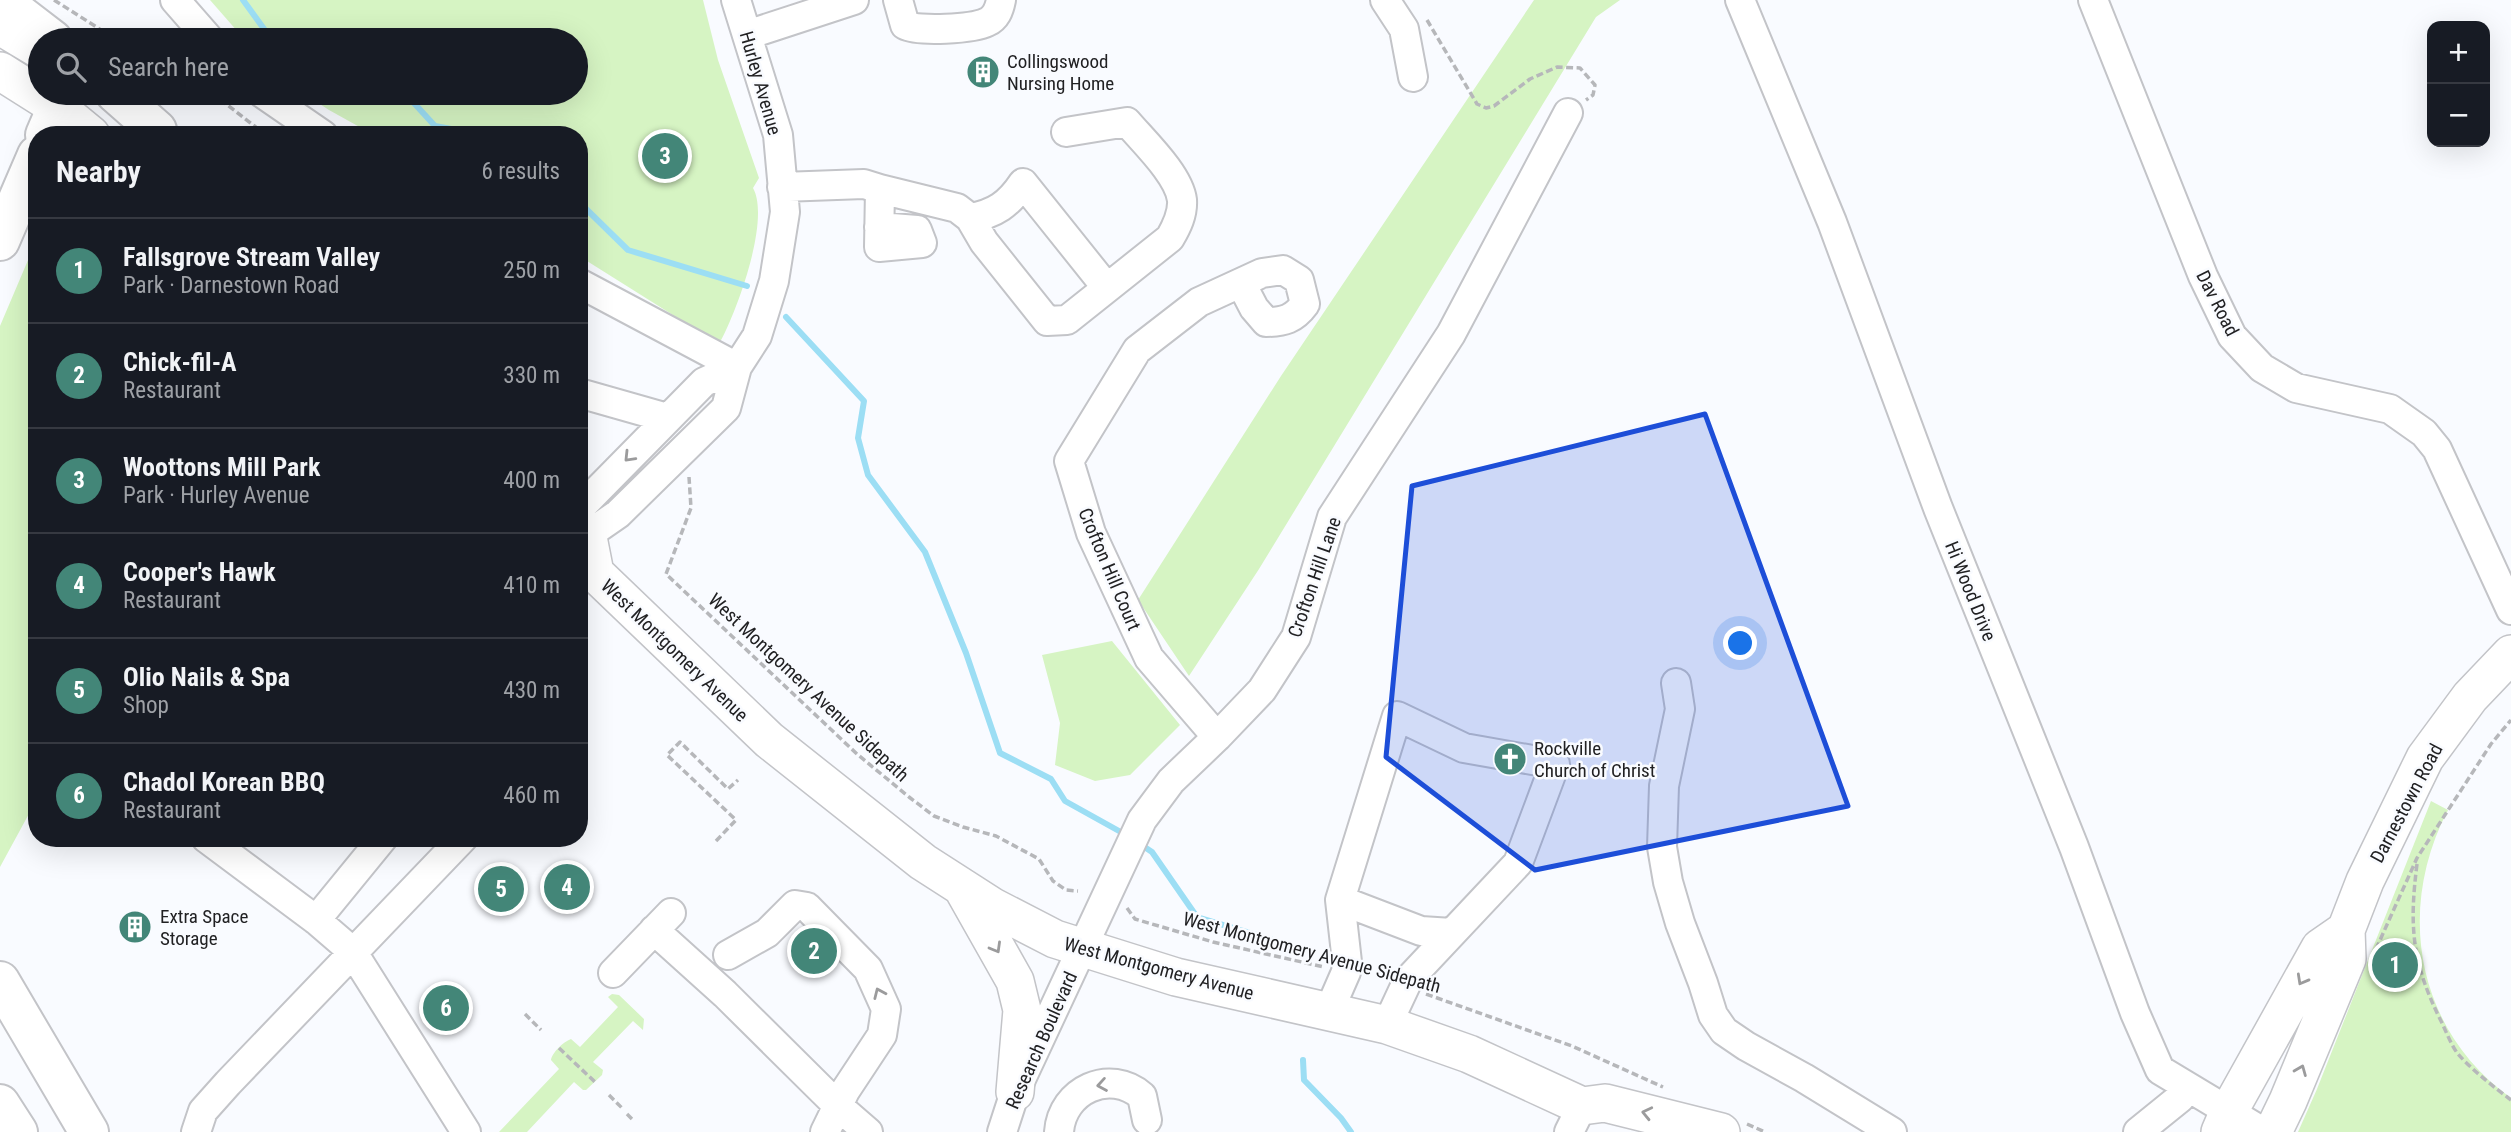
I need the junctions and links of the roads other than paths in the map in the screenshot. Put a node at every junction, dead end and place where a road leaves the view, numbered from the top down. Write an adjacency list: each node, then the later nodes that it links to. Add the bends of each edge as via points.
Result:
1 (1, 0): 11 (highway)
2 (174, 0): 12 (street)
3 (736, 0): 13 (street, Hurley Avenue)
4 (854, 0): 13 (street)
5 (898, 0): 6 (street, via 905,25 930,30 986,23 997,15)
6 (1001, 0)
7 (1385, 0): 16 (street, via 1404,29)
8 (1741, 0): 62 (street, Hi Wood Drive, via 1832,222 2135,1013 2160,1070)
9 (2093, 0): 43 (street, Dav Road, via 2203,276 2232,337 2262,368 2296,388 2390,409 2424,433 2437,449)
10 (0, 26): 14 (main road)
11 (37, 28)
12 (199, 28)
13 (747, 35): 29 (street, Hurley Avenue, via 778,135)
14 (28, 43)
15 (0, 71): 17 (main road)
16 (1413, 77)
17 (28, 92)
18 (122, 105): 24 (main road)
19 (129, 105): 25 (highway)
20 (279, 105): 26 (street)
21 (55, 112): 23 (main road)
22 (1568, 113): 46 (street, Crofton Hill Lane, via 1451,334 1332,517 1296,637 1262,690)
23 (77, 126)
24 (151, 126)
25 (152, 126)
26 (310, 126)
27 (1066, 132): 36 (street, via 1127,122 1172,176 1182,200 1180,221 1170,237)
28 (28, 182): 32 (highway)
29 (782, 187): 30 (street, via 864,184); 37 (street, Hurley Avenue, via 785,212 774,281 757,336)
30 (880, 189): 31 (street, via 957,208); 33 (street)
31 (970, 218): 36 (street, via 1047,321 1067,320); 36 (street, via 1000,209 1023,183)
32 (15, 221)
33 (879, 227)
34 (1241, 282): 46 (street, Crofton Hill Court, via 1199,302 1137,350 1069,461 1091,533 1149,659)
35 (588, 288): 37 (street)
36 (1107, 288)
37 (737, 367): 39 (street, via 705,382); 41 (street, Hurley Avenue, via 726,408)
38 (588, 396): 39 (street)
39 (667, 418): 40 (street, one-way to 40)
40 (588, 536)
41 (588, 539)
42 (588, 548): 50 (main road, West Montgomery Avenue, via 769,740 923,862)
43 (2511, 610)
44 (2511, 654): 53 (main road, Darnestown Road, via 2470,697 2426,758)
45 (1676, 683): 79 (street, via 1680,709 1664,786 1662,847 1679,923 1713,1015 1724,1031 1746,1046)
46 (1217, 737): 55 (street, Crofton Hill Lane, via 1171,781 1142,820)
47 (218, 847): 52 (street)
48 (376, 847): 52 (street)
49 (454, 847): 56 (street)
50 (963, 888): 55 (main road, West Montgomery Avenue); 63 (main road, one-way to 63, via 1016,981 1021,1010)
51 (1340, 900): 54 (street, via 1421,932); 54 (street, via 1397,716 1464,748 1555,764 1518,863); 60 (street, via 1347,962)
52 (316, 920): 56 (street)
53 (2346, 930): 67 (main road, one-way to 67, via 2320,947); 82 (main road, Darnestown Road, one-way to 53, via 2347,959)
54 (1452, 933): 61 (street, via 1404,986)
55 (1081, 949): 60 (main road, West Montgomery Avenue, via 1176,977); 63 (street, Research Boulevard)
56 (352, 951): 73 (street, via 203,1111); 74 (street)
57 (728, 956): 65 (street, one-way to 57, via 882,1035 886,1009 868,969 807,906 795,905 767,933)
58 (612, 973): 65 (street, via 662,922 735,1004)
59 (2, 995): 71 (highway); 72 (highway)
60 (1329, 1011): 61 (main road, West Montgomery Avenue)
61 (1387, 1025): 68 (main road, West Montgomery Avenue, via 1469,1054)
62 (2188, 1087): 67 (street, Hi Wood Drive); 80 (street)
63 (1016, 1092): 77 (street, Research Boulevard)
64 (0, 1104): 70 (highway)
65 (838, 1106): 75 (street); 76 (street)
66 (1147, 1120): 78 (street, one-way to 78, via 1142,1096 1125,1084 1109,1082 1072,1100)
67 (2225, 1122): 81 (street, Hi Wood Drive)
68 (1582, 1124): 69 (main road, West Montgomery Avenue, one-way to 68, via 1605,1103)
69 (1732, 1127)
70 (18, 1132)
71 (69, 1132)
72 (89, 1132)
73 (196, 1132)
74 (466, 1132)
75 (825, 1132)
76 (868, 1132)
77 (1002, 1132)
78 (1059, 1132)
79 (1892, 1132)
80 (2138, 1132)
81 (2263, 1132)
82 (2273, 1132)

